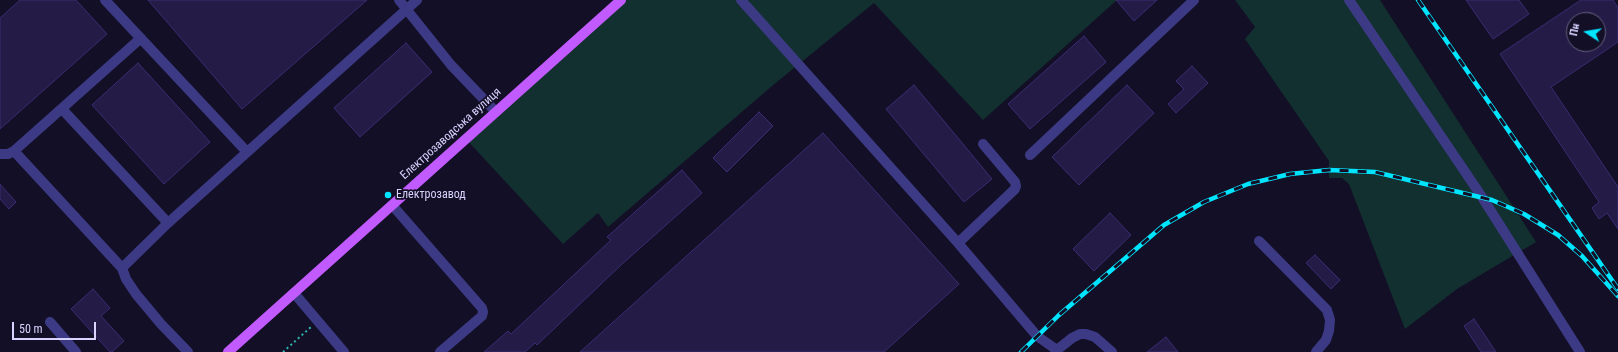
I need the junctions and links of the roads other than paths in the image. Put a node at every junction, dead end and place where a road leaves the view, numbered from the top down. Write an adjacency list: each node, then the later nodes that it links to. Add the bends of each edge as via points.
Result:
1 (105, 0): 9 (lane)
2 (399, 0): 8 (lane)
3 (417, 0): 8 (lane)
4 (621, 0): 11 (main road, Електрозаводська вулиця)
5 (741, 0): 20 (lane)
6 (1194, 0): 16 (lane)
7 (1349, 0): 32 (lane, via 1482,197)
8 (406, 9): 11 (lane, via 451,65); 14 (lane)
9 (141, 38): 10 (lane); 14 (lane)
10 (62, 109): 13 (lane); 18 (lane)
11 (496, 112): 17 (main road, Електрозаводська вулиця)
12 (983, 144): 20 (lane, via 1016,186)
13 (14, 151): 15 (lane); 21 (lane)
14 (247, 152): 18 (lane)
15 (0, 154)
16 (1030, 155)
17 (392, 205): 22 (main road, Електрозаводська вулиця); 29 (lane, via 482,308 482,316)
18 (168, 223): 21 (lane)
19 (1259, 241): 31 (lane, via 1327,310 1330,320 1329,331 1326,340)
20 (958, 243): 24 (lane, via 1037,336)
21 (122, 268): 26 (lane, via 126,280 136,294)
22 (294, 293): 27 (main road, Електрозаводська вулиця); 28 (lane)
23 (50, 322): 25 (lane)
24 (1056, 351): 30 (lane, via 1072,338 1086,334 1095,337)
25 (76, 352)
26 (188, 352)
27 (228, 352)
28 (344, 352)
29 (440, 352)
30 (1112, 352)
31 (1316, 352)
32 (1580, 352)

